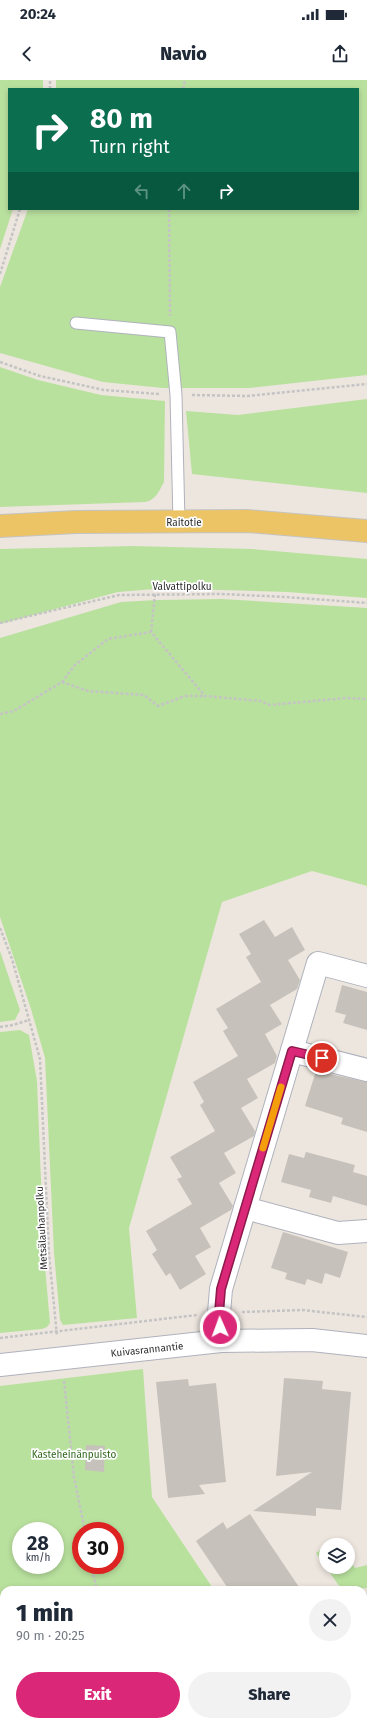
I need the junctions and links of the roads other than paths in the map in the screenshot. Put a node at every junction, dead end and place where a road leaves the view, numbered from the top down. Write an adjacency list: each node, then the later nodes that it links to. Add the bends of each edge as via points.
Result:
1 (76, 323): 2 (lane, via 170,332 176,395)
2 (180, 522): 3 (main road, Raitotie, via 76,522); 4 (main road, Raitotie, via 247,522)
3 (0, 526)
4 (367, 531)
5 (367, 976): 6 (street, via 318,963)
6 (292, 1051): 7 (street); 8 (street)
7 (367, 1070)
8 (245, 1208): 9 (street, via 338,1233); 10 (street, via 221,1289)
9 (367, 1231)
10 (221, 1341): 11 (street, Kuivasrannantie, via 312,1340); 12 (street, Kuivasrannantie)
11 (367, 1346)
12 (0, 1365)

